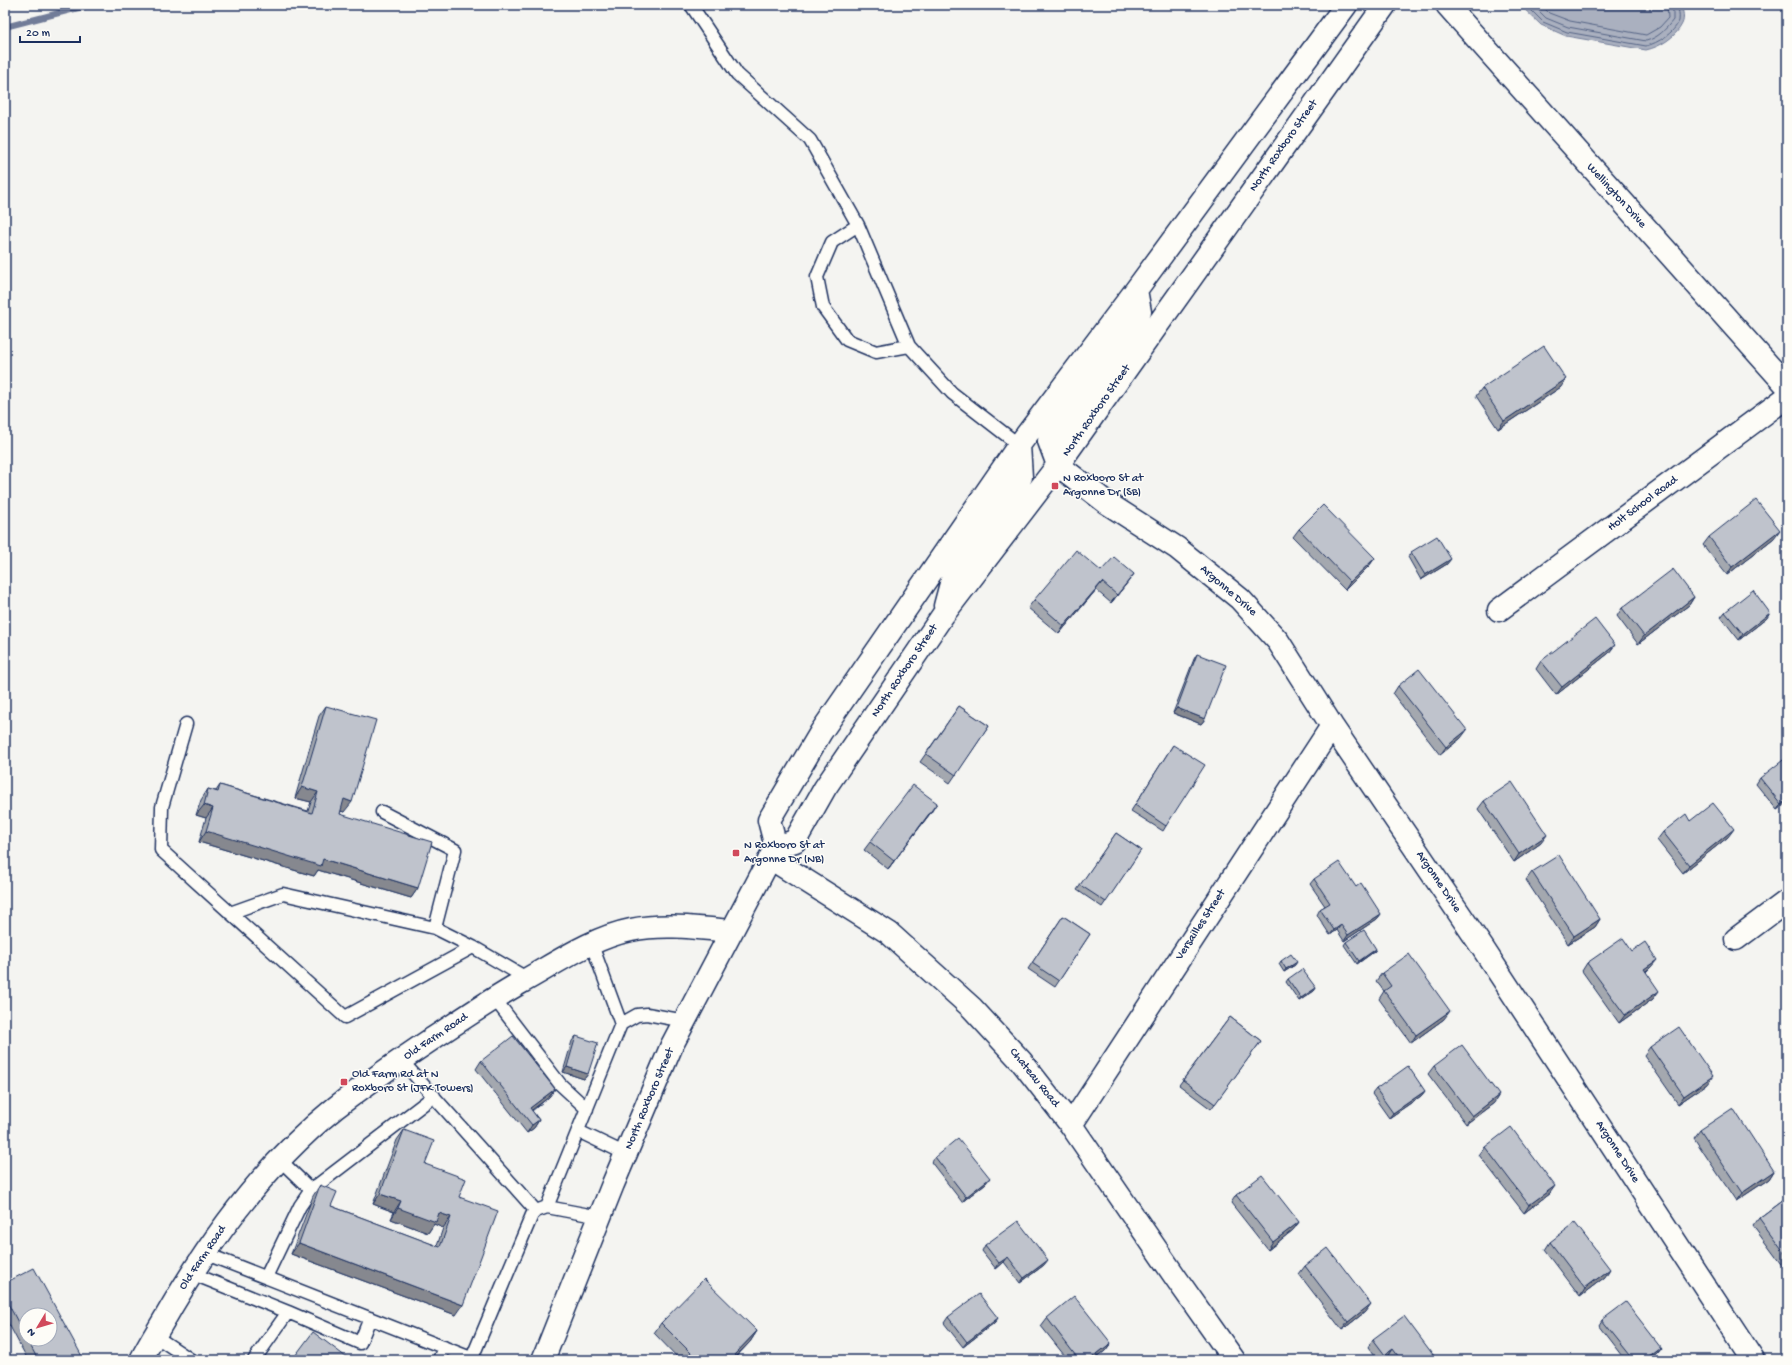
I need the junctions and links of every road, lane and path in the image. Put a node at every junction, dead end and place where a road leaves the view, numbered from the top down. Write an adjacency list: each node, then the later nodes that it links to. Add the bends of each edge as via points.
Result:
1 (691, 5): 5 (lane, via 737,74 810,140)
2 (1346, 5): 6 (main road)
3 (1385, 5): 11 (main road, North Roxboro Street)
4 (1447, 5): 8 (main road, Wellington Drive)
5 (858, 225): 7 (lane); 7 (lane, via 832,242 817,277 823,307 847,340 876,352)
6 (1136, 290): 10 (main road); 11 (main road, via 1140,312 1049,441)
7 (909, 346): 10 (lane, via 952,393)
8 (1787, 386)
9 (1787, 397): 12 (main road, Holt School Road)
10 (1019, 445): 13 (main road, via 1021,477 953,576); 17 (main road, via 813,746 768,820)
11 (1058, 465): 13 (main road, North Roxboro Street); 15 (main road, Argonne Drive, via 1107,503 1177,548 1240,598 1278,641)
12 (1499, 610)
13 (943, 615): 17 (main road, North Roxboro Street, via 825,788 795,841)
14 (186, 724): 19 (lane, via 162,807 161,850)
15 (1332, 726): 32 (main road, Versailles Street); 53 (main road, Argonne Drive, via 1482,947)
16 (382, 812): 20 (lane, via 455,850)
17 (773, 852): 21 (main road, North Roxboro Street); 32 (main road, Chateau Road, via 889,933 933,971 1022,1061)
18 (1787, 901): 22 (main road)
19 (230, 913): 20 (lane, via 283,894); 24 (lane, via 345,1018)
20 (435, 928): 24 (lane)
21 (731, 931): 23 (main road, Old Farm Road, via 653,927 631,930); 27 (main road, North Roxboro Street)
22 (1736, 939)
23 (592, 945): 25 (main road, Old Farm Road); 28 (lane)
24 (473, 947): 25 (lane)
25 (528, 979): 26 (main road, Old Farm Road)
26 (494, 998): 29 (main road, Old Farm Road); 31 (lane, via 560,1084)
27 (685, 1021): 28 (lane, via 647,1014 637,1015); 34 (main road, North Roxboro Street, via 672,1045)
28 (621, 1024): 31 (lane)
29 (401, 1060): 30 (lane); 35 (main road, Old Farm Road, via 335,1108)
30 (434, 1096): 36 (lane); 37 (lane)
31 (587, 1109): 33 (lane)
32 (1071, 1125): 52 (main road, Chateau Road)
33 (578, 1131): 34 (lane); 37 (lane)
34 (626, 1154): 38 (main road, North Roxboro Street)
35 (280, 1160): 36 (lane); 39 (main road, Old Farm Road, via 243,1201)
36 (311, 1190): 41 (lane, via 300,1206)
37 (541, 1209): 38 (lane); 46 (lane, via 532,1215)
38 (600, 1217): 51 (main road, North Roxboro Street)
39 (204, 1253): 40 (main road, Old Farm Road); 41 (lane)
40 (191, 1273): 42 (lane); 44 (main road, Old Farm Road)
41 (266, 1277): 43 (lane)
42 (288, 1312): 43 (lane, via 360,1343); 49 (lane)
43 (370, 1318): 45 (lane)
44 (155, 1336): 47 (main road, Old Farm Road); 48 (lane)
45 (444, 1347): 46 (lane); 50 (lane)
46 (474, 1359)
47 (141, 1360)
48 (191, 1360)
49 (254, 1360)
50 (439, 1360)
51 (543, 1360)
52 (1234, 1360)
53 (1753, 1360)

